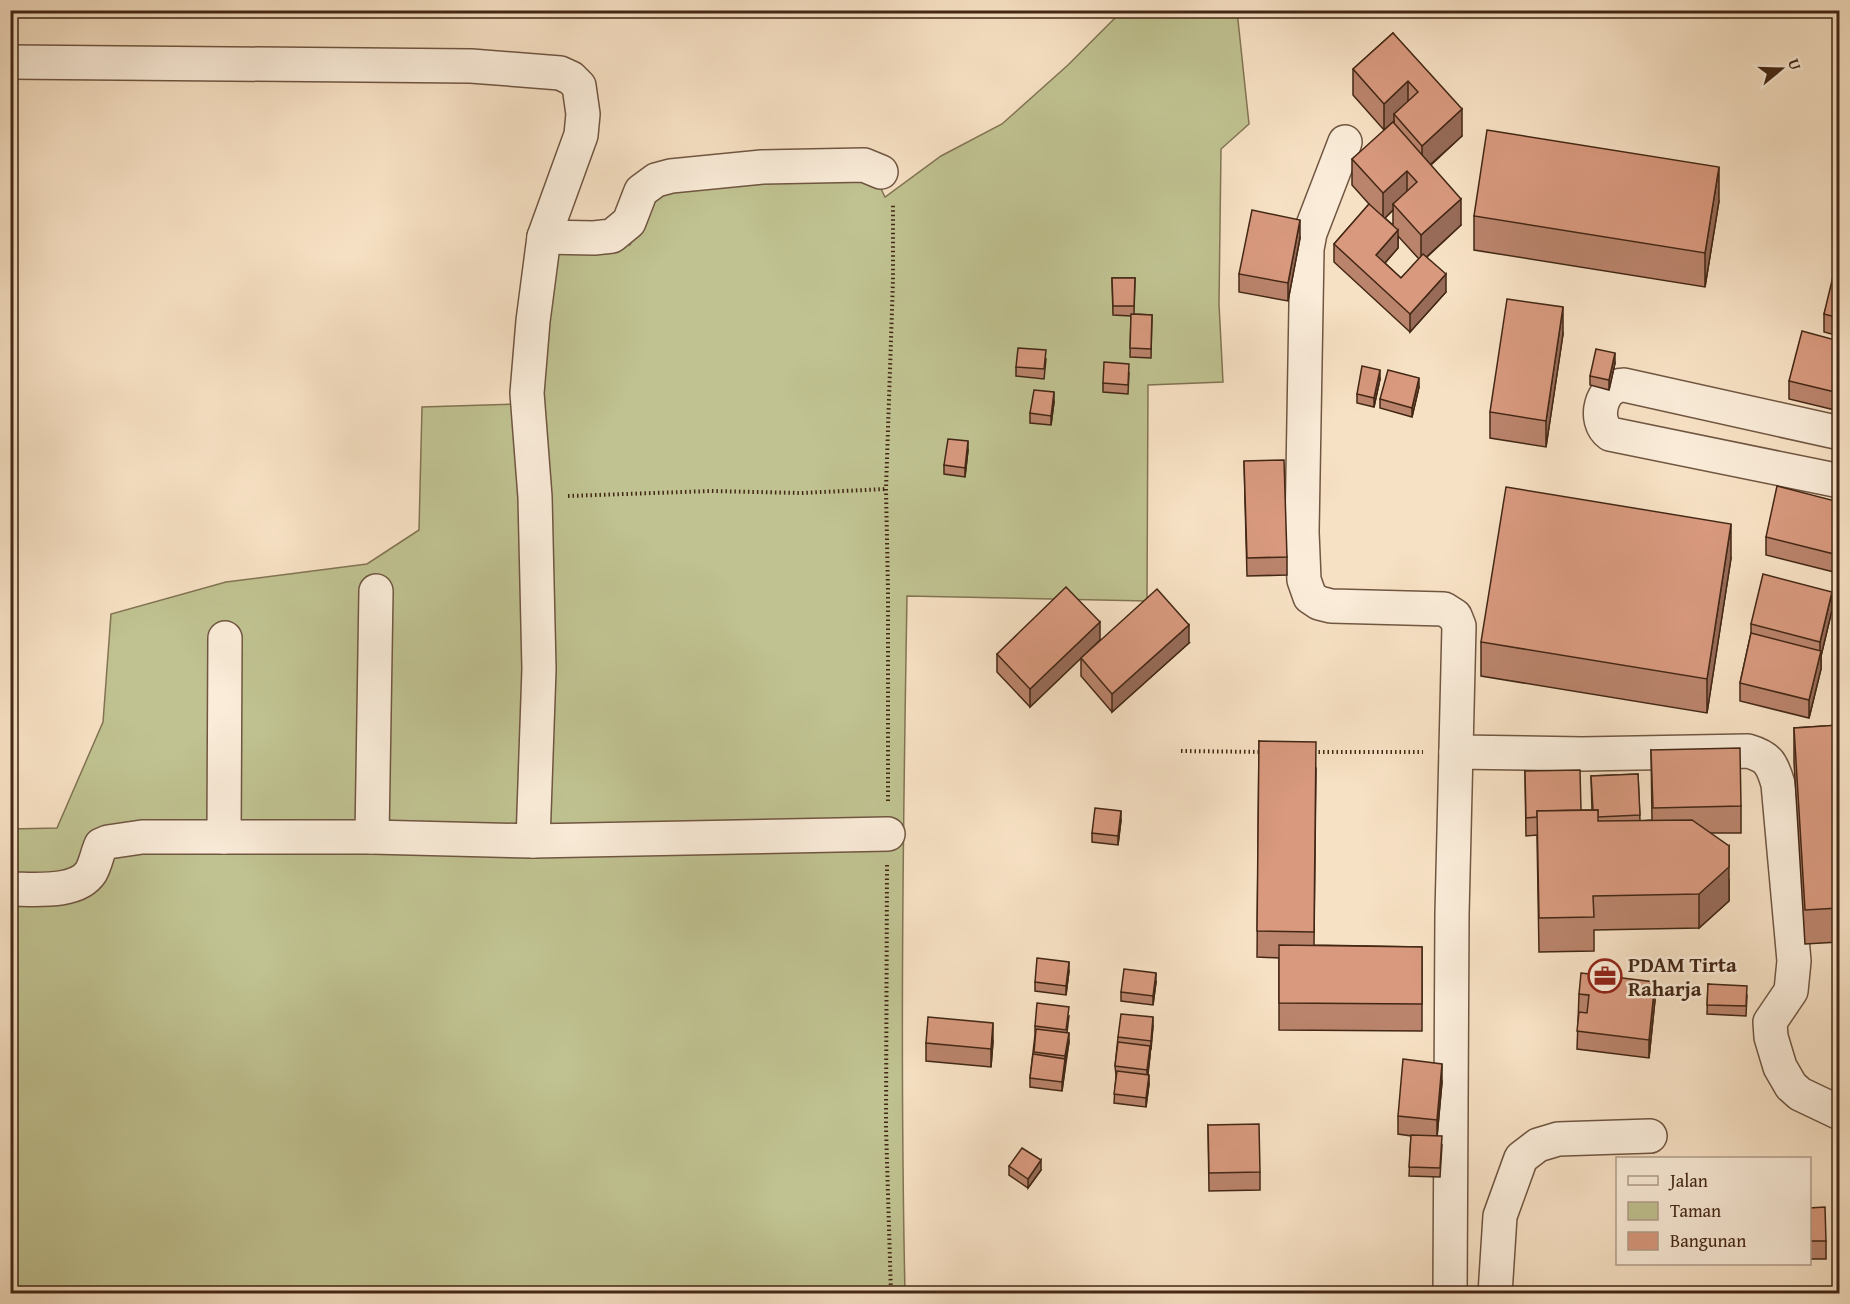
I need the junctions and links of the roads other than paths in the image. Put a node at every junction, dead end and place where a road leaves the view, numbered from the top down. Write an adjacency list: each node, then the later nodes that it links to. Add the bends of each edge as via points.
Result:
1 (10, 62): 4 (street, via 471,66 560,73 579,86 581,135)
2 (1345, 142): 9 (street, via 1307,249 1304,580 1310,597 1331,606 1444,609 1455,616 1459,626)
3 (881, 172): 4 (street, via 864,165 762,167 671,176 656,180 641,191 629,222 612,236)
4 (544, 237): 13 (street, via 527,393 535,497 539,669)
5 (1839, 434): 6 (street, via 1624,385 1611,388 1604,397 1600,416 1601,424 1610,434)
6 (1839, 481)
7 (376, 591): 12 (street)
8 (225, 638): 11 (street)
9 (1456, 752): 15 (street, via 1748,751 1763,755 1778,784 1794,962 1791,991 1770,1022 1771,1037 1780,1067 1791,1086); 17 (street)
10 (888, 834): 13 (street)
11 (224, 837): 12 (street); 14 (street, via 142,837 108,842 101,845 90,874 81,883 63,888)
12 (372, 837): 13 (street)
13 (533, 841)
14 (10, 890)
15 (1839, 1113)
16 (1650, 1136): 18 (street, via 1558,1139 1538,1145 1521,1158 1500,1216)
17 (1450, 1293)
18 (1495, 1293)

